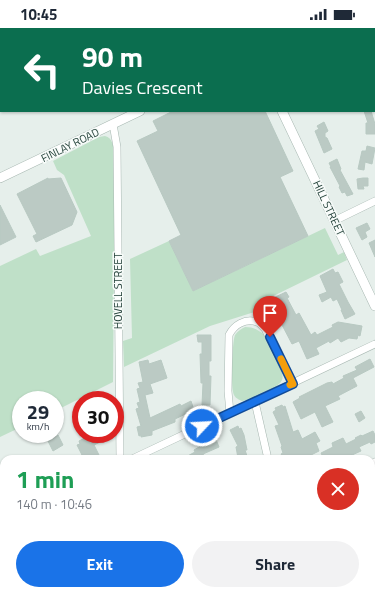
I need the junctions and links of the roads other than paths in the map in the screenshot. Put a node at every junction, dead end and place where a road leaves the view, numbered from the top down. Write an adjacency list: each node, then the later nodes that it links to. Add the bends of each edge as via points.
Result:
1 (138, 112): 3 (street, FINLAY ROAD)
2 (282, 112): 6 (street, HILL STREET)
3 (113, 124): 4 (street, FINLAY ROAD); 12 (street, HOVELL STREET, via 117,147)
4 (0, 178)
5 (375, 201): 6 (street)
6 (334, 221): 7 (street, HILL STREET)
7 (375, 306)
8 (375, 344): 9 (street)
9 (293, 384): 10 (street); 11 (street, via 265,328 258,322 240,323 232,328 229,335)
10 (255, 402): 11 (street); 14 (street)
11 (230, 413): 13 (street)
12 (120, 455)
13 (141, 455)
14 (267, 455)

